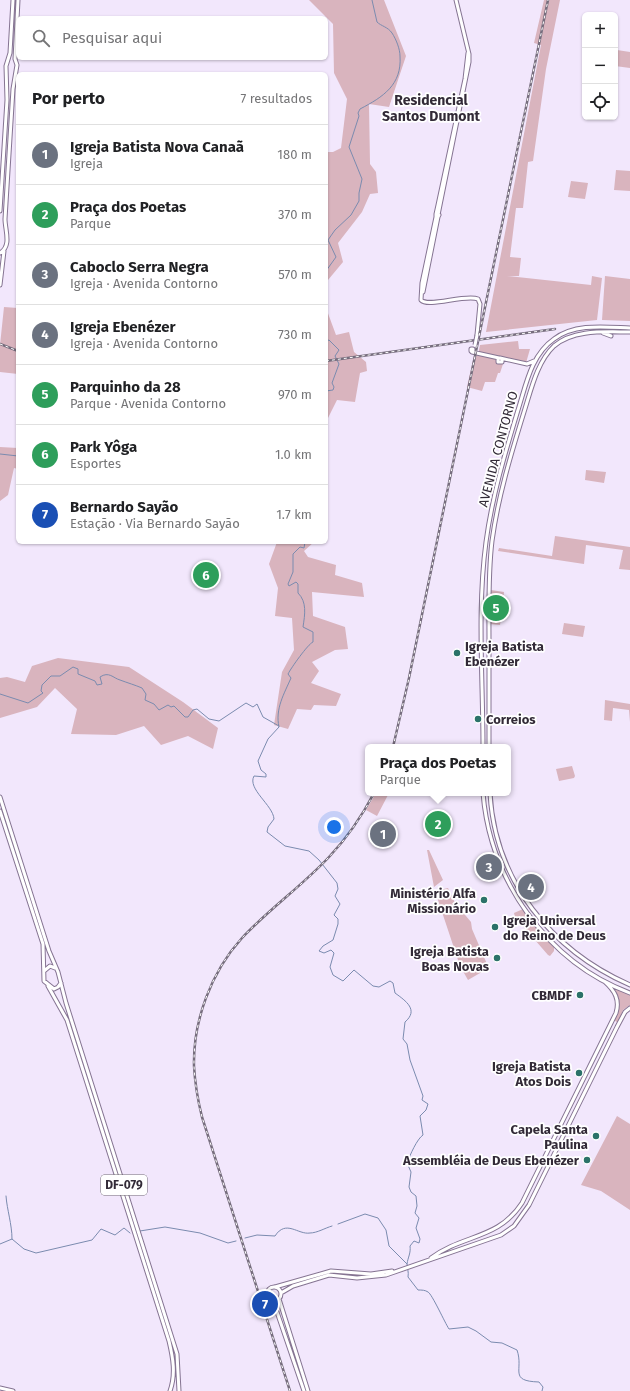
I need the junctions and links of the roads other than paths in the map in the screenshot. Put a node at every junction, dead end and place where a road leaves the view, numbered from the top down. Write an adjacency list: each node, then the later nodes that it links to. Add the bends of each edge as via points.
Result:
1 (13, 0): 6 (main road)
2 (18, 0): 4 (main road)
3 (456, 0): 25 (main road, bridge, via 468,52 457,122 422,296 423,302 478,299 480,304 474,349 478,354)
4 (17, 16)
5 (16, 39): 7 (main road)
6 (9, 59): 7 (main road); 8 (main road, via 6,66)
7 (15, 59): 9 (main road)
8 (8, 73): 9 (main road); 10 (main road)
9 (15, 73): 12 (main road)
10 (0, 211)
11 (0, 224): 12 (main road)
12 (5, 226): 13 (main road, via 7,237)
13 (4, 250): 14 (main road); 16 (main road)
14 (0, 253)
15 (0, 258): 16 (main road)
16 (1, 277): 17 (main road)
17 (0, 285)
18 (630, 328): 22 (main road, AVENIDA CONTORNO, via 578,329)
19 (601, 332): 20 (main road, AVENIDA CONTORNO); 21 (main road); 23 (main road, AVENIDA CONTORNO, via 573,336)
20 (630, 332)
21 (611, 336)
22 (554, 339): 23 (main road); 24 (main road, AVENIDA CONTORNO, via 542,349)
23 (554, 347): 28 (main road, AVENIDA CONTORNO, via 541,365)
24 (536, 359): 25 (main road, via 527,364); 26 (main road, AVENIDA CONTORNO)
25 (500, 360): 26 (main road)
26 (531, 369): 27 (main road, AVENIDA CONTORNO)
27 (512, 431): 28 (main road); 29 (main road, AVENIDA CONTORNO)
28 (517, 434): 30 (main road, AVENIDA CONTORNO)
29 (499, 475): 30 (main road, via 500,482); 31 (main road, AVENIDA CONTORNO, via 489,520)
30 (503, 483): 32 (main road, AVENIDA CONTORNO, via 493,534)
31 (483, 573): 32 (main road); 33 (main road, AVENIDA CONTORNO)
32 (490, 575): 34 (main road, AVENIDA CONTORNO)
33 (482, 638): 34 (main road); 35 (main road, AVENIDA CONTORNO)
34 (489, 639): 36 (main road, AVENIDA CONTORNO)
35 (482, 707): 36 (main road); 37 (main road, AVENIDA CONTORNO)
36 (488, 709): 38 (main road, AVENIDA CONTORNO)
37 (482, 715): 38 (main road, via 486,712); 39 (main road, AVENIDA CONTORNO)
38 (488, 716): 40 (main road, AVENIDA CONTORNO)
39 (482, 744)
40 (489, 744)
41 (483, 796): 47 (main road)
42 (490, 796): 48 (main road)
43 (0, 797): 44 (main road, DF-079)
44 (1, 802): 45 (main road, DF-079)
45 (2, 807): 55 (main road, DF-079)
46 (0, 811): 56 (main road, DF-079, via 43,944)
47 (485, 812): 48 (main road, via 488,815); 50 (main road, via 497,855)
48 (492, 814): 49 (main road, via 500,849)
49 (515, 882): 50 (main road); 51 (main road)
50 (509, 883): 52 (main road)
51 (534, 912): 52 (main road); 54 (main road, via 554,935)
52 (528, 916): 53 (main road)
53 (570, 958): 54 (main road, via 571,953); 57 (main road)
54 (582, 959): 59 (main road)
55 (57, 969): 56 (main road, via 52,966); 58 (main road, DF-079)
56 (44, 970): 60 (main road, DF-079, via 44,980)
57 (605, 982): 61 (main road); 64 (main road, via 613,990 617,1000 617,1009)
58 (61, 983): 60 (main road, via 56,988); 68 (main road, DF-079)
59 (629, 985): 61 (main road, via 626,990)
60 (48, 986): 68 (main road, DF-079, via 67,1020)
61 (614, 986): 62 (main road)
62 (630, 993)
63 (630, 1008): 65 (main road)
64 (611, 1022): 65 (main road, via 616,1023); 66 (main road)
65 (617, 1027): 67 (main road)
66 (598, 1048): 67 (main road, via 601,1052); 70 (main road)
67 (605, 1051): 71 (main road)
68 (97, 1109): 69 (main road, DF-079)
69 (99, 1114): 77 (main road, DF-079); 78 (main road, DF-079)
70 (549, 1149): 71 (main road); 72 (main road)
71 (555, 1151): 73 (main road)
72 (545, 1156): 73 (main road); 74 (main road, via 522,1203 510,1219 488,1233)
73 (551, 1157): 75 (main road, via 525,1212 514,1226 501,1235)
74 (446, 1248): 75 (main road); 76 (main road)
75 (449, 1253): 76 (main road)
76 (429, 1260): 79 (main road)
77 (145, 1266): 78 (main road); 80 (main road, DF-079)
78 (150, 1269): 81 (main road, DF-079)
79 (402, 1270): 82 (main road, via 371,1274 330,1271); 83 (main road, via 373,1278 329,1275 292,1286)
80 (148, 1276): 81 (main road); 88 (main road, DF-079, via 172,1355 174,1376)
81 (154, 1281): 89 (main road, DF-079, via 177,1354)
82 (275, 1287): 83 (main road); 85 (main road, via 267,1292)
83 (281, 1293): 84 (main road)
84 (279, 1299): 85 (main road); 91 (main road)
85 (271, 1301): 90 (main road)
86 (0, 1388): 87 (main road)
87 (13, 1391)
88 (170, 1391)
89 (179, 1391)
90 (304, 1391)
91 (308, 1391)

